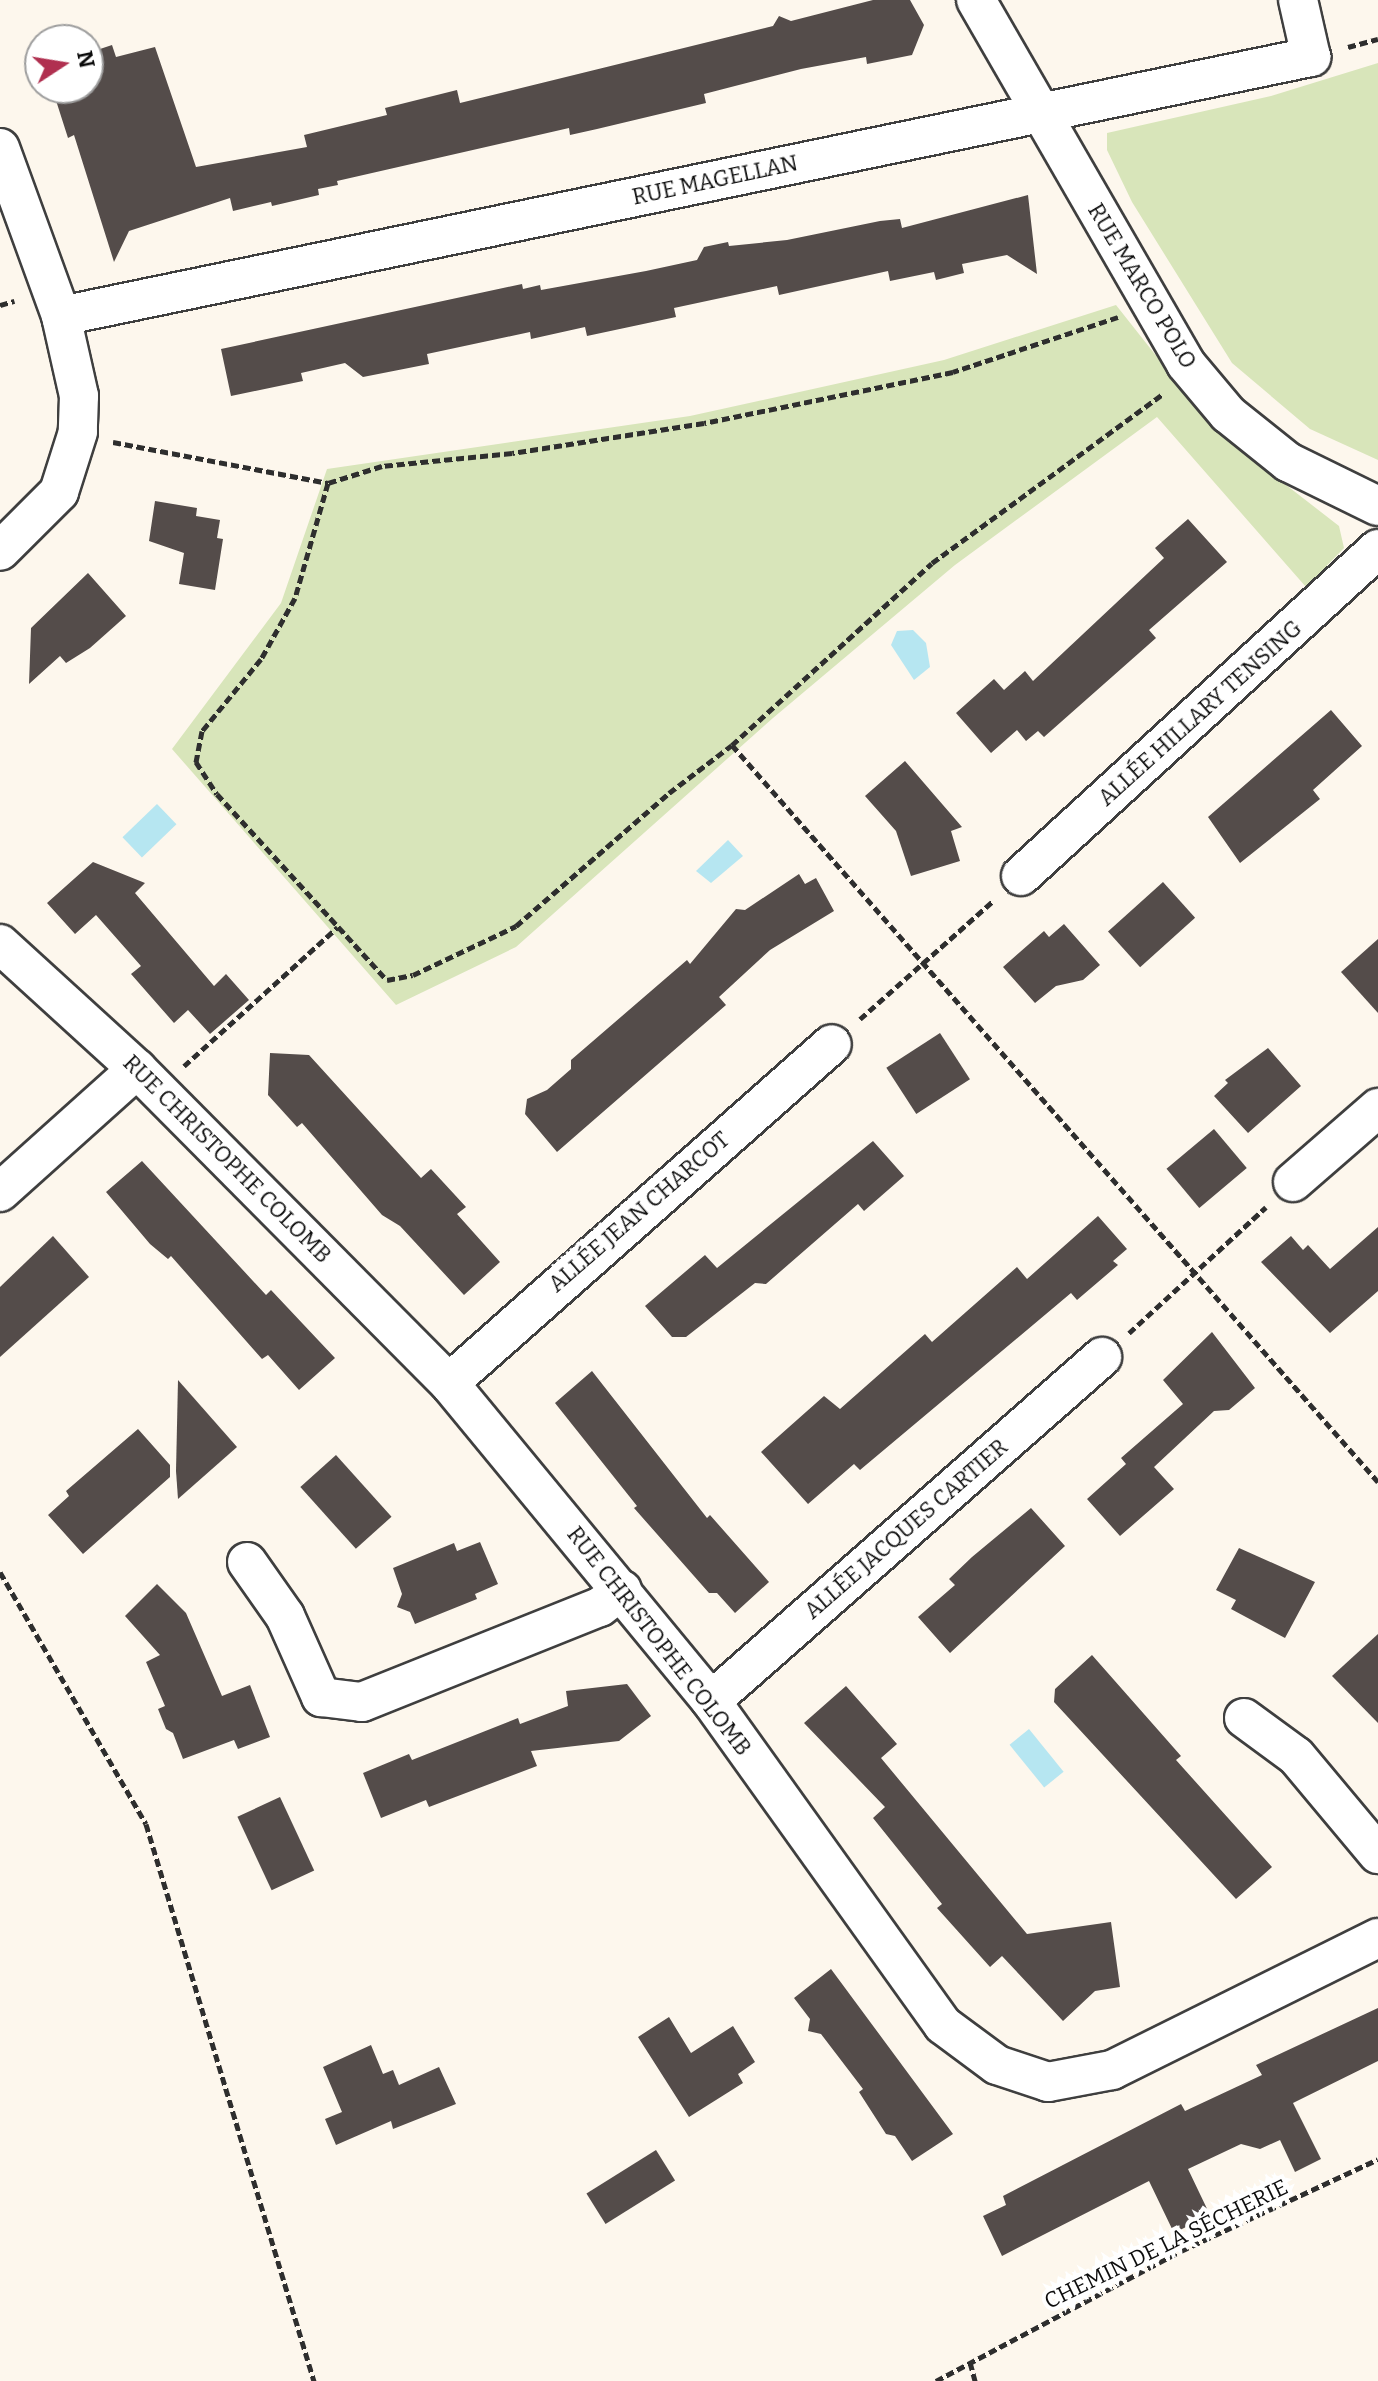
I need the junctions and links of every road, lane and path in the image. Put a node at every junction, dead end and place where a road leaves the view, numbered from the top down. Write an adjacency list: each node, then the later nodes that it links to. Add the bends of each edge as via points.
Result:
1 (976, 0): 3 (street, RUE MARCO POLO)
2 (1298, 0): 3 (street, RUE MAGELLAN, via 1311,57)
3 (1041, 113): 6 (street, RUE MAGELLAN); 10 (street, RUE MARCO POLO, via 1186,364 1228,414 1288,462)
4 (0, 148): 6 (street)
5 (1127, 313): 9 (path, via 1074,336 939,375 704,423 512,453 382,466)
6 (61, 316): 12 (street, via 79,396 78,432 59,492)
7 (1172, 385): 13 (path, via 932,563)
8 (103, 440): 9 (path)
9 (328, 483): 15 (path, via 295,598 261,659 202,731 196,762 217,794)
10 (1378, 506)
11 (1378, 549): 14 (street, ALLÉE HILLARY TENSING)
12 (0, 551)
13 (732, 745): 15 (path, via 516,926 472,951 387,980); 17 (path)
14 (1021, 876): 17 (path)
15 (338, 927): 19 (path)
16 (0, 944): 19 (street, RUE CHRISTOPHE COLOMB)
17 (925, 964): 18 (path); 23 (path)
18 (832, 1044): 25 (street, ALLÉE JEAN CHARCOT)
19 (149, 1080): 22 (street); 25 (street, RUE CHRISTOPHE COLOMB)
20 (1378, 1108): 21 (street)
21 (1293, 1182): 23 (path)
22 (0, 1192)
23 (1195, 1273): 24 (path); 26 (path)
24 (1102, 1357): 30 (street, ALLÉE JACQUES CARTIER)
25 (449, 1383): 29 (street, RUE CHRISTOPHE COLOMB)
26 (1378, 1482)
27 (247, 1562): 29 (street, via 285,1616 321,1697 362,1702 600,1607)
28 (0, 1572): 36 (path, via 146,1824)
29 (622, 1590): 30 (street, RUE CHRISTOPHE COLOMB)
30 (711, 1701): 33 (street, RUE CHRISTOPHE COLOMB, via 943,2025 997,2065 1048,2082 1112,2070)
31 (1244, 1718): 32 (street, via 1296,1756)
32 (1378, 1854)
33 (1378, 1938)
34 (1378, 2159): 35 (path, CHEMIN DE LA SÉCHERIE, via 1181,2251)
35 (970, 2362): 37 (path, CHEMIN DE LA SÉCHERIE); 38 (path)
36 (314, 2381)
37 (936, 2381)
38 (975, 2381)

